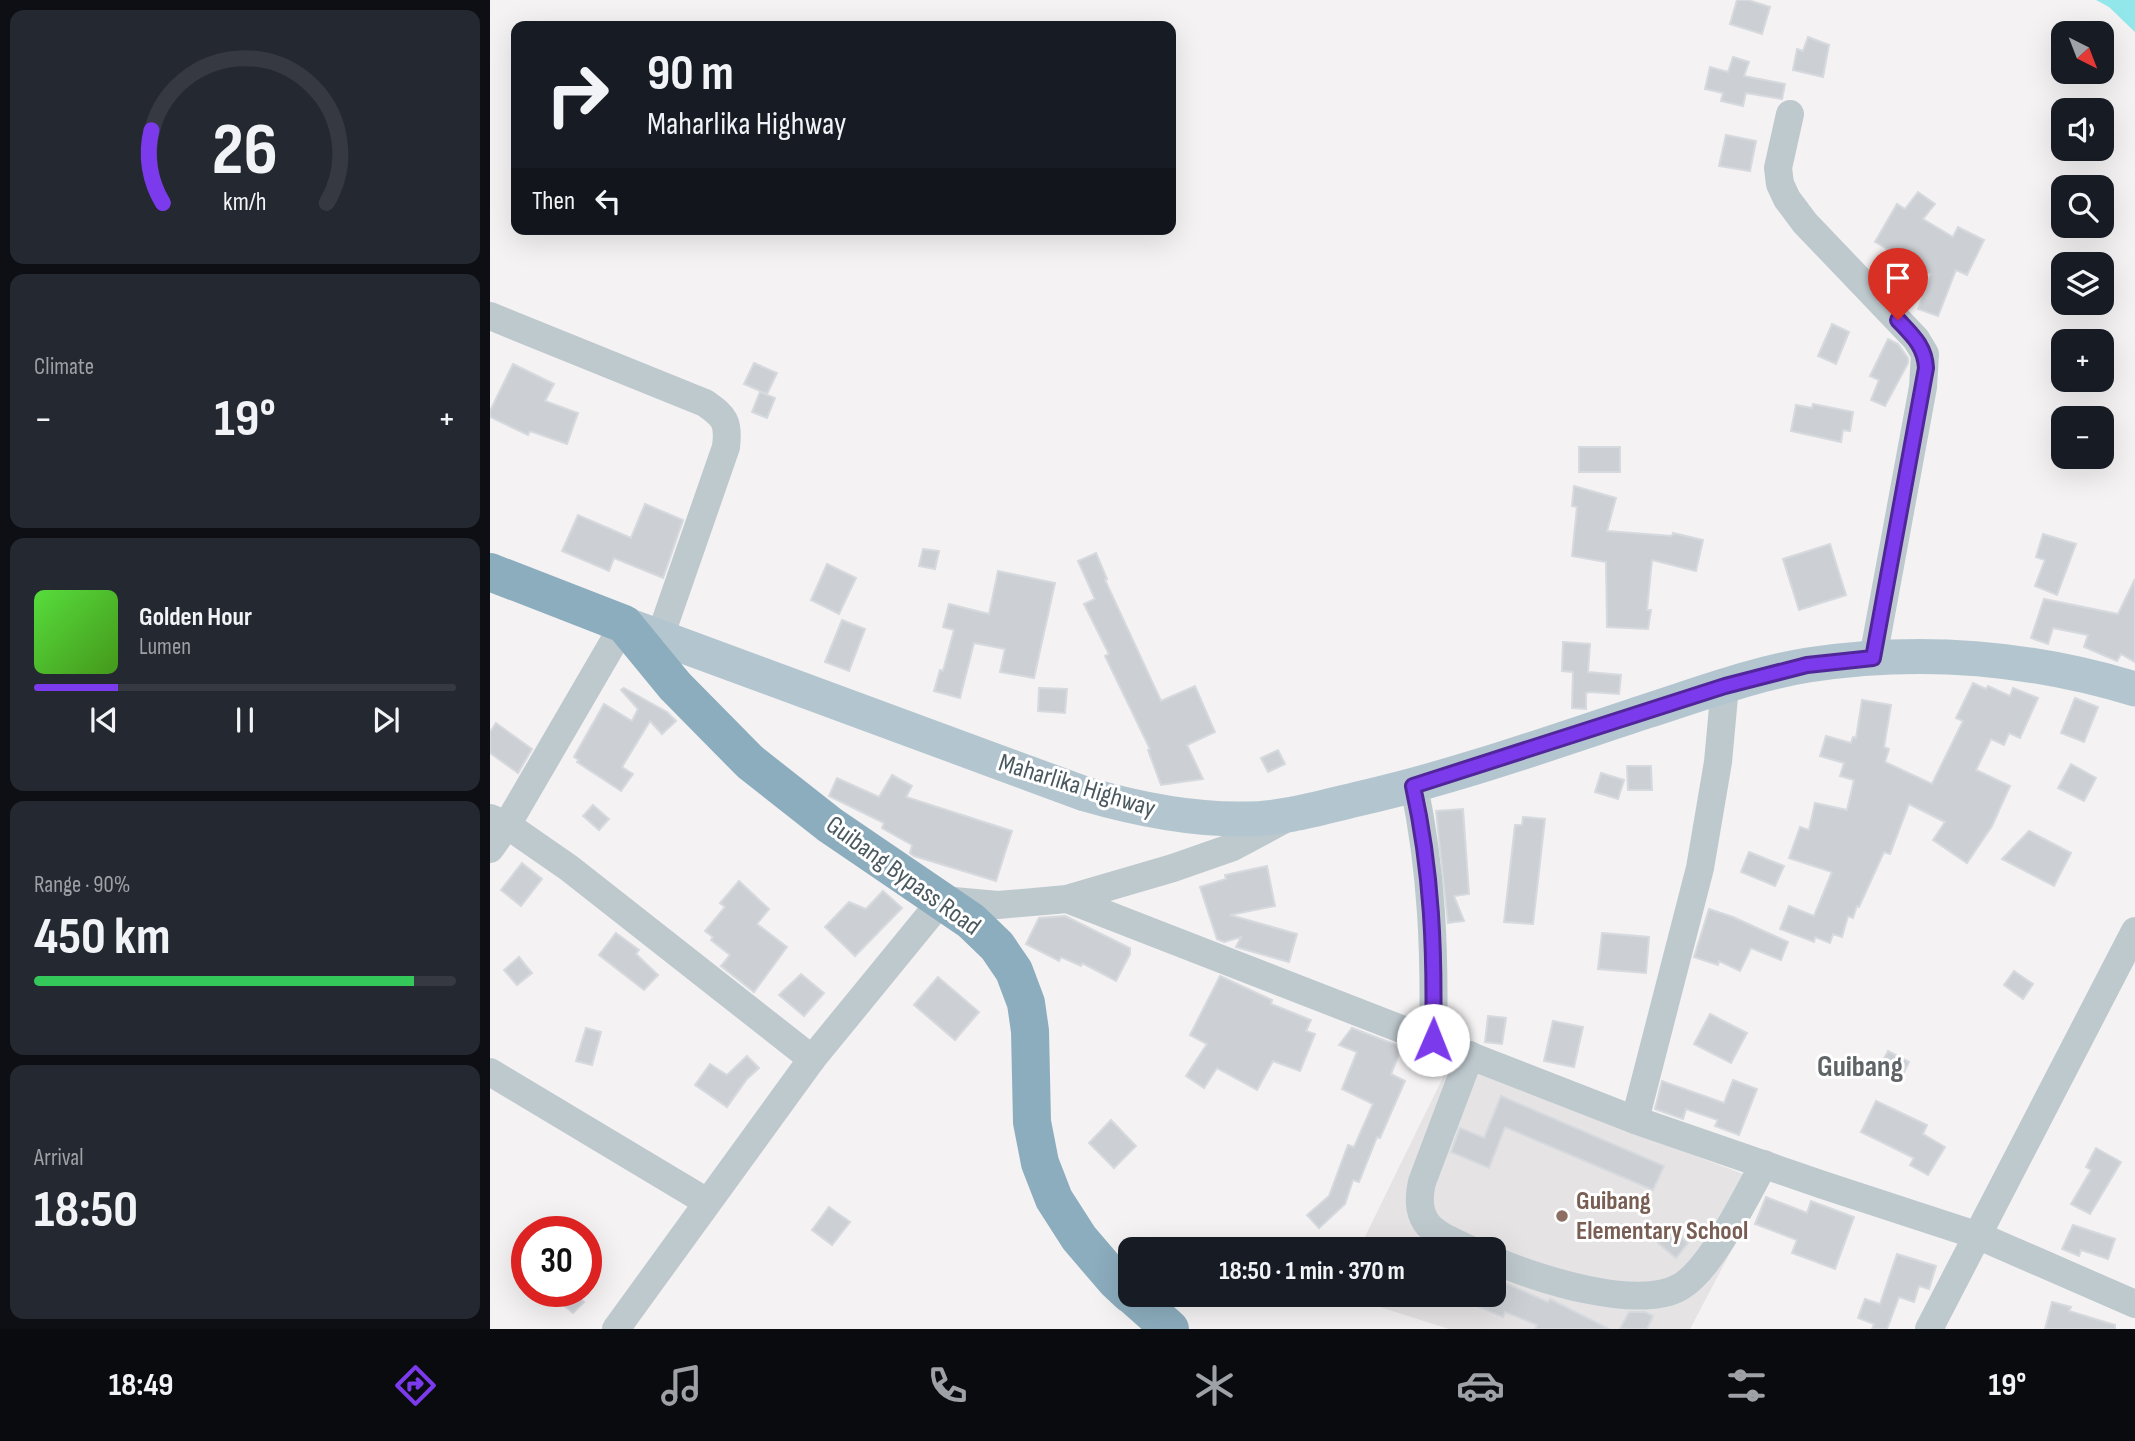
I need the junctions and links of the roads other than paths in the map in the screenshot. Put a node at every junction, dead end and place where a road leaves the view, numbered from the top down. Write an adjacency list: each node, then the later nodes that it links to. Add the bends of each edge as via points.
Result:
1 (1790, 114): 6 (street, via 1779,168 1787,199 1925,354 1923,387)
2 (490, 316): 5 (street, via 705,403 721,414 728,429 726,447)
3 (490, 572): 4 (highway, Maharlika Highway)
4 (624, 624): 5 (main road, Maharlika Highway); 11 (street); 14 (highway, Guibang Bypass Road, via 675,686 750,762 831,825)
5 (660, 637): 10 (main road, Maharlika Highway, via 1124,805 1209,819)
6 (1873, 658): 7 (main road, Maharlika Highway, via 1807,665); 8 (main road, Maharlika Highway, via 2007,660)
7 (1725, 686): 9 (main road, Maharlika Highway); 20 (street, via 1700,869)
8 (2135, 689)
9 (1413, 786): 10 (main road, Maharlika Highway); 16 (street, via 1433,917)
10 (1292, 815): 13 (street, via 1233,847)
11 (498, 821): 12 (street); 18 (street, via 569,867)
12 (490, 849)
13 (1067, 898): 14 (street, via 998,905); 16 (street)
14 (943, 900): 18 (street); 26 (highway, Guibang Bypass Road, via 997,946 1014,971 1030,1031 1032,1122 1040,1163 1054,1199 1079,1238)
15 (2135, 931): 23 (street)
16 (1433, 1040): 17 (street)
17 (1470, 1055): 20 (street); 24 (street, via 1418,1200 1421,1215)
18 (812, 1059): 22 (street)
19 (490, 1072): 22 (street)
20 (1635, 1120): 21 (street)
21 (1763, 1164): 23 (street); 25 (street, via 1721,1239 1698,1272 1680,1287 1659,1294 1628,1295 1577,1289)
22 (706, 1202): 29 (street)
23 (1979, 1236): 27 (street); 31 (street)
24 (1443, 1237)
25 (1506, 1264)
26 (1118, 1283)
27 (2135, 1304)
28 (1145, 1307): 30 (highway, Guibang Bypass Road)
29 (616, 1329)
30 (1170, 1329)
31 (1929, 1329)

